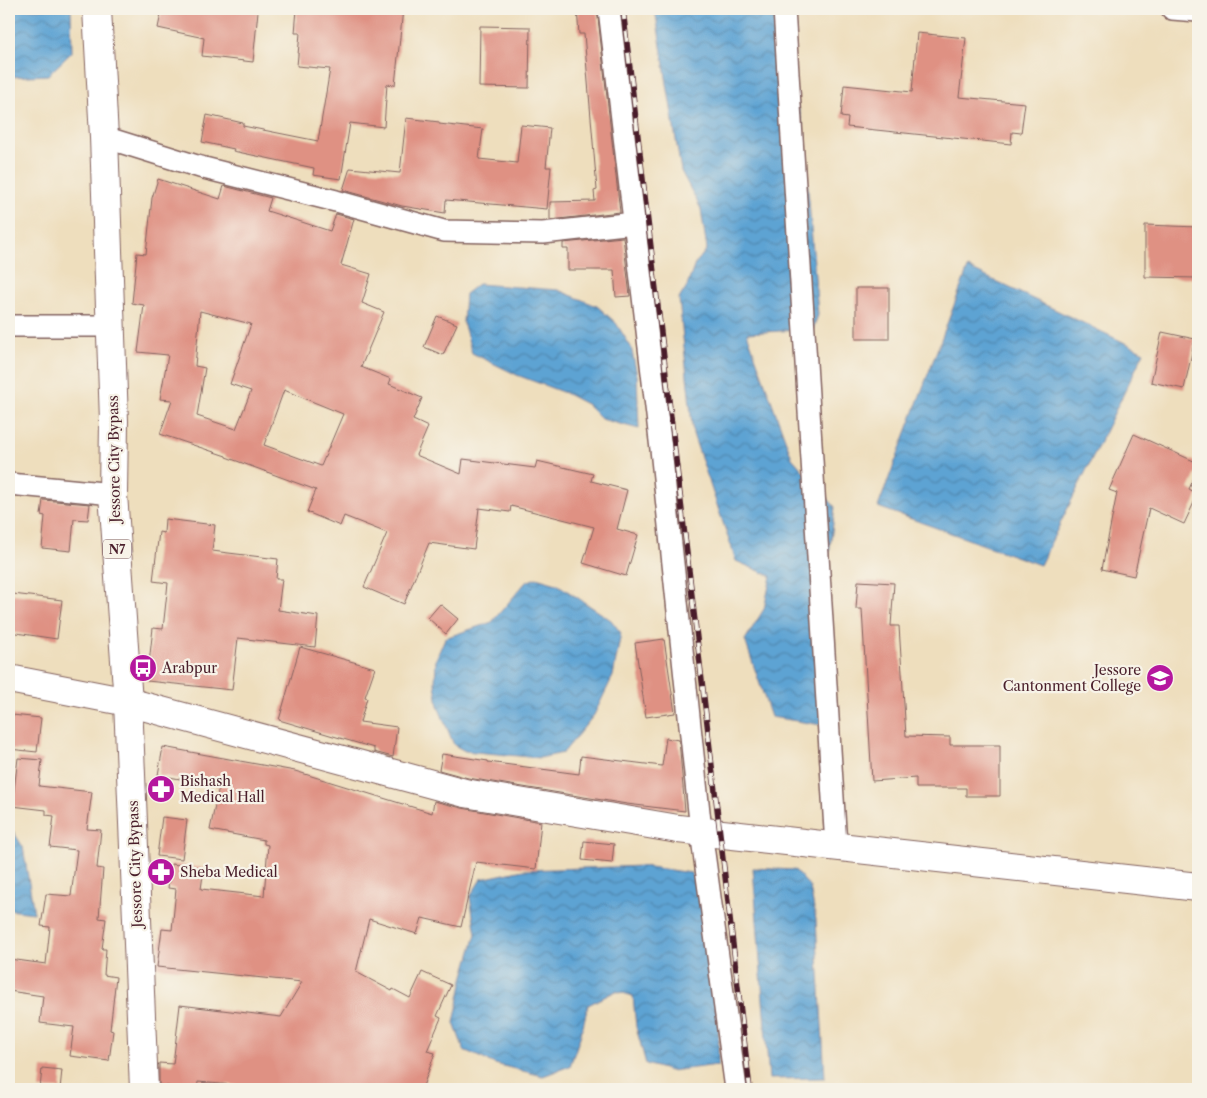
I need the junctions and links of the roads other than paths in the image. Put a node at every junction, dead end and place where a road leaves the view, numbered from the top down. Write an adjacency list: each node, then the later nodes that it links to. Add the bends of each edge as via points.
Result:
1 (97, 9): 6 (main road, Jessore City Bypass / N7)
2 (609, 9): 7 (street)
3 (784, 9): 15 (street)
4 (1172, 9): 5 (street)
5 (1198, 11)
6 (104, 137): 7 (street, via 200,167 444,231 543,233); 9 (main road, Jessore City Bypass / N7)
7 (634, 223): 14 (street, via 662,449)
8 (9, 326): 9 (street)
9 (111, 326): 11 (main road, Jessore City Bypass / N7)
10 (9, 484): 11 (street)
11 (113, 494): 13 (main road, Jessore City Bypass / N7)
12 (9, 679): 13 (main road)
13 (128, 702): 14 (main road, via 465,793); 17 (main road, Jessore City Bypass / N7)
14 (701, 831): 15 (main road); 18 (street)
15 (836, 846): 16 (main road)
16 (1198, 887)
17 (144, 1089)
18 (736, 1089)

